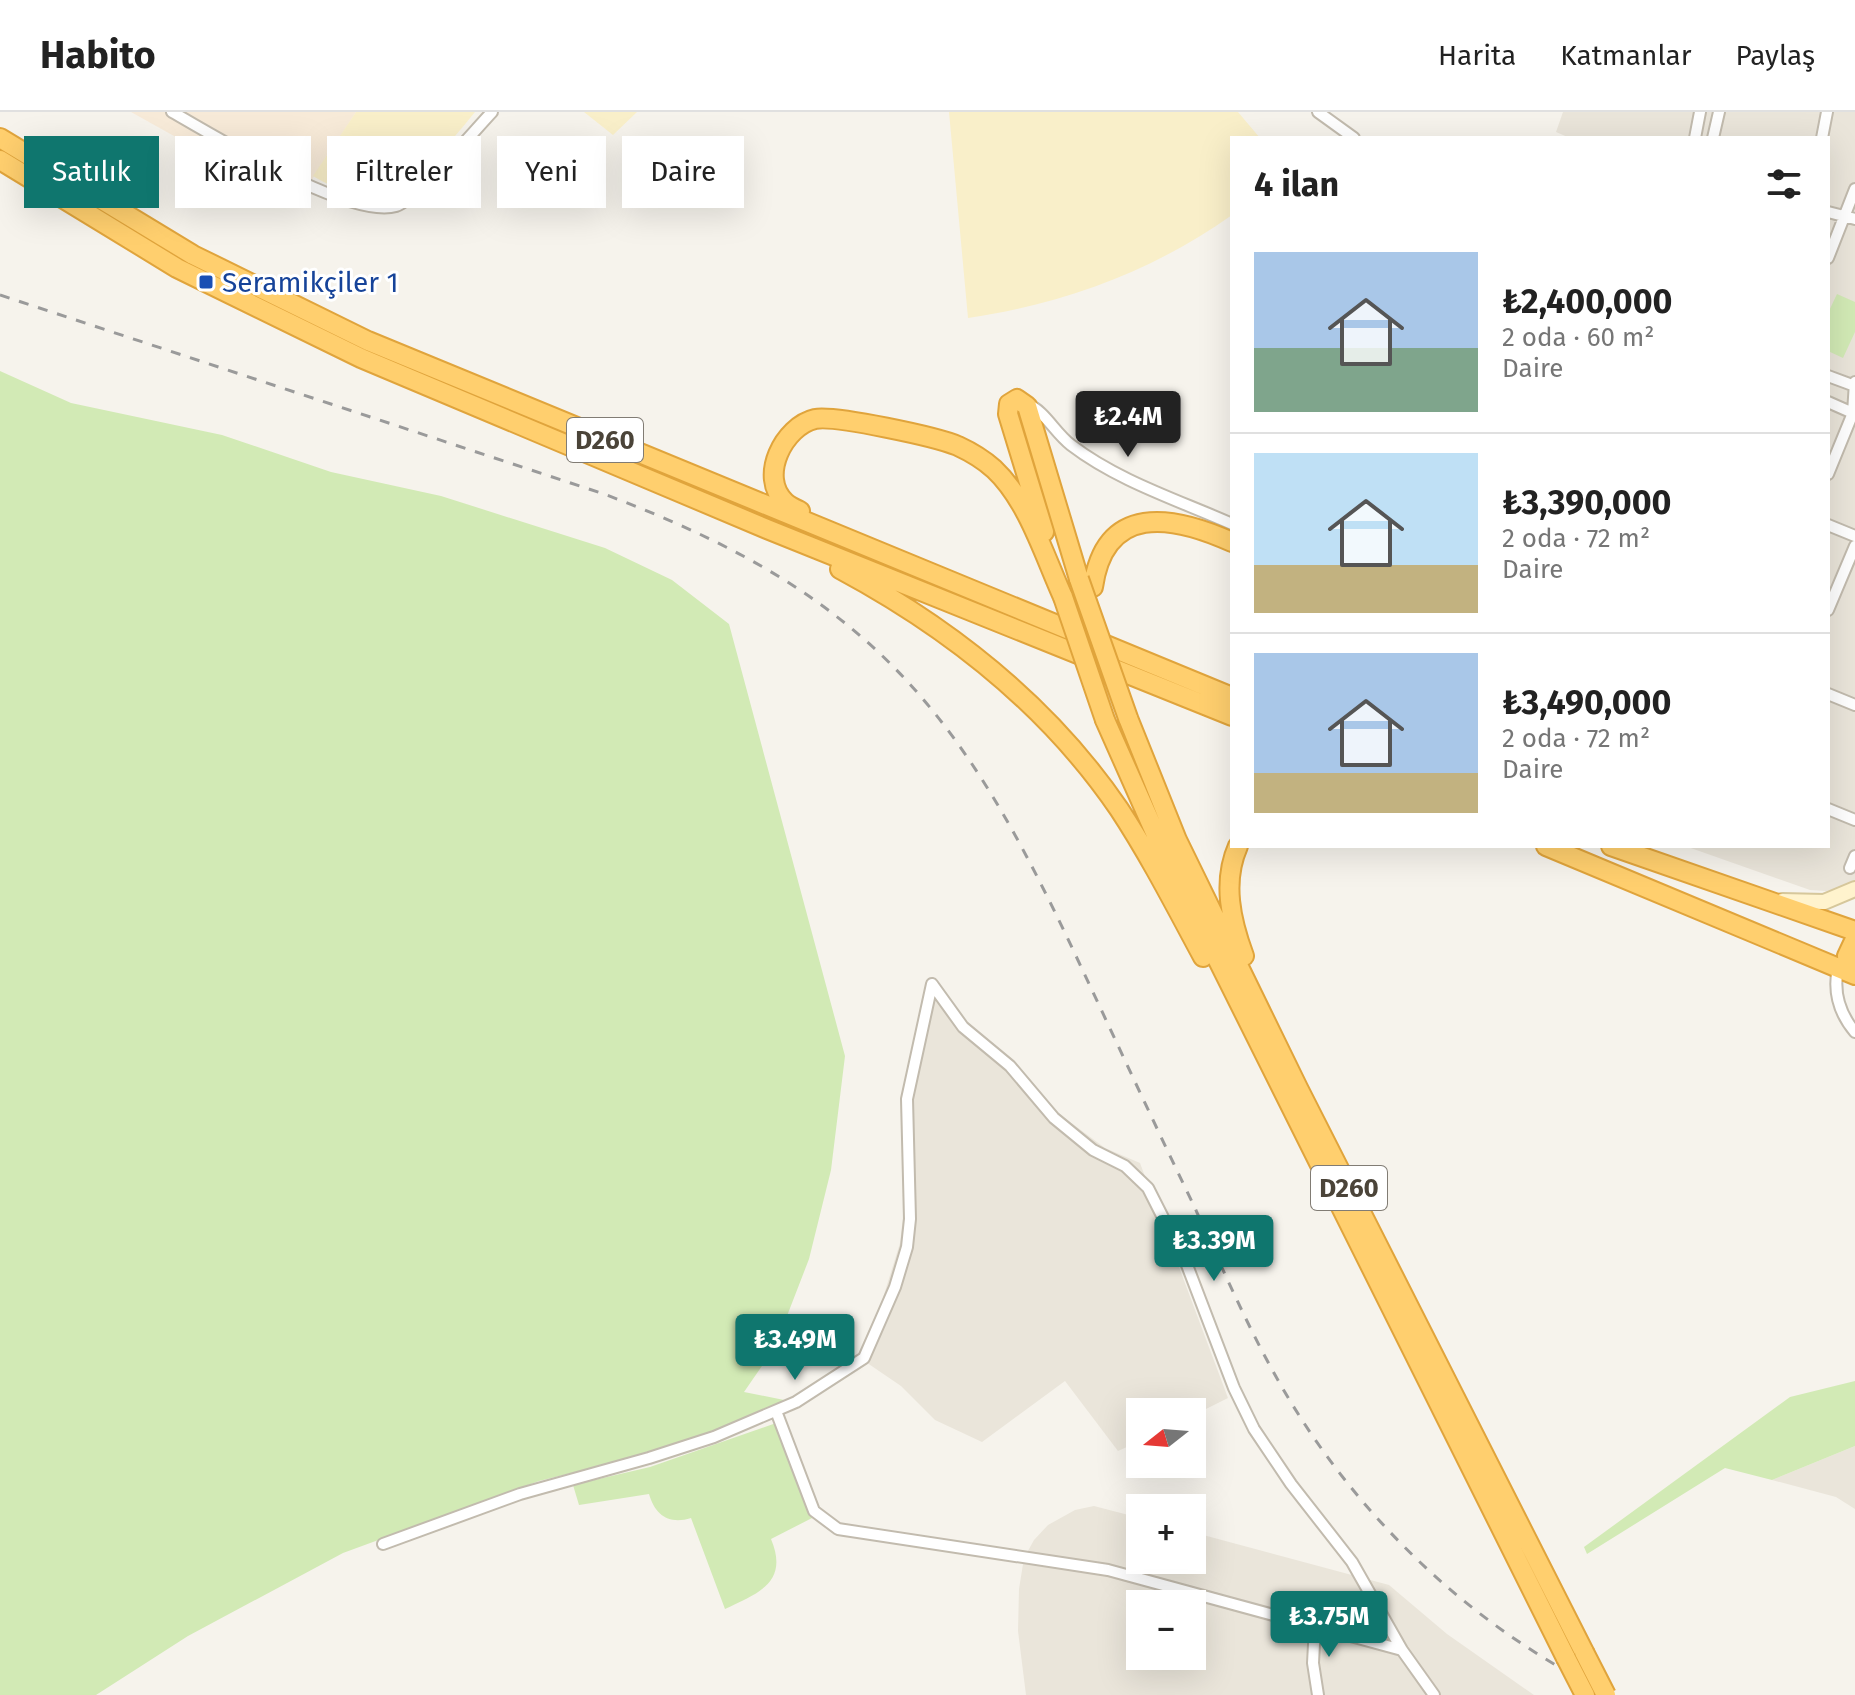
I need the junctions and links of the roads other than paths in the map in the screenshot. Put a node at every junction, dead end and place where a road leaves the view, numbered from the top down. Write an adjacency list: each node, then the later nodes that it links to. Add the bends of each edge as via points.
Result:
1 (172, 112): 2 (street, via 273,168 372,208 397,206 414,193)
2 (492, 112)
3 (1318, 112): 7 (street)
4 (1700, 112): 8 (street)
5 (1719, 112): 9 (street)
6 (1827, 112): 10 (street)
7 (1351, 136)
8 (1695, 136)
9 (1713, 136)
10 (1822, 136)
11 (0, 138): 26 (highway, D260, via 193,255 282,301)
12 (0, 160): 24 (highway, D260, via 177,268 276,318)
13 (1855, 189): 14 (street)
14 (1849, 218): 15 (street)
15 (1830, 254)
16 (1830, 377): 17 (street)
17 (1855, 385): 20 (street)
18 (1026, 403): 22 (street, via 1069,444 1112,471); 29 (highway); 30 (highway, via 1014,400 1008,414)
19 (1830, 403): 20 (street)
20 (1854, 413): 21 (street)
21 (1830, 469)
22 (1230, 523)
23 (1830, 526): 25 (street)
24 (767, 529): 37 (highway, D260); 51 (highway, via 938,629 1002,678 1065,740 1132,830)
25 (1855, 536)
26 (850, 540): 30 (highway, via 784,502 777,487 779,452 788,436 808,421 831,419 948,442 977,456 1016,496); 32 (highway, D260)
27 (1230, 541): 29 (highway, via 1178,523 1136,524 1105,546)
28 (1855, 546): 31 (street)
29 (1086, 583): 51 (highway, D260, bridge, via 1128,718 1177,840)
30 (1063, 597): 51 (highway, D260, bridge, via 1105,720 1161,846)
31 (1830, 602)
32 (1207, 687): 33 (highway); 35 (highway, D260)
33 (1230, 690)
34 (1830, 695): 36 (street)
35 (1230, 696)
36 (1855, 705)
37 (1230, 715)
38 (1830, 810): 39 (street)
39 (1855, 820)
40 (1238, 848): 51 (highway, via 1229,883 1234,925)
41 (1551, 848): 49 (highway)
42 (1617, 848): 46 (highway)
43 (1855, 856): 44 (street)
44 (1850, 868)
45 (1855, 889): 46 (street, via 1817,903)
46 (1765, 900): 47 (highway)
47 (1855, 931)
48 (1855, 939): 49 (highway, via 1847,956)
49 (1849, 972): 50 (street, via 1837,997)
50 (1855, 1032)
51 (1292, 1092): 58 (highway, D260, bridge); 59 (highway, D260, bridge)
52 (776, 1411): 53 (street, via 682,1448 520,1494); 54 (street, via 814,1511 838,1529 1108,1570); 55 (street, via 864,1358 900,1274 910,1219 907,1099 932,984 963,1027 1010,1066 1054,1118 1148,1188 1187,1265 1254,1429 1352,1562)
53 (383, 1544)
54 (1315, 1625): 55 (street); 56 (street)
55 (1402, 1650): 57 (street)
56 (1318, 1695)
57 (1434, 1695)
58 (1585, 1695)
59 (1606, 1695)

